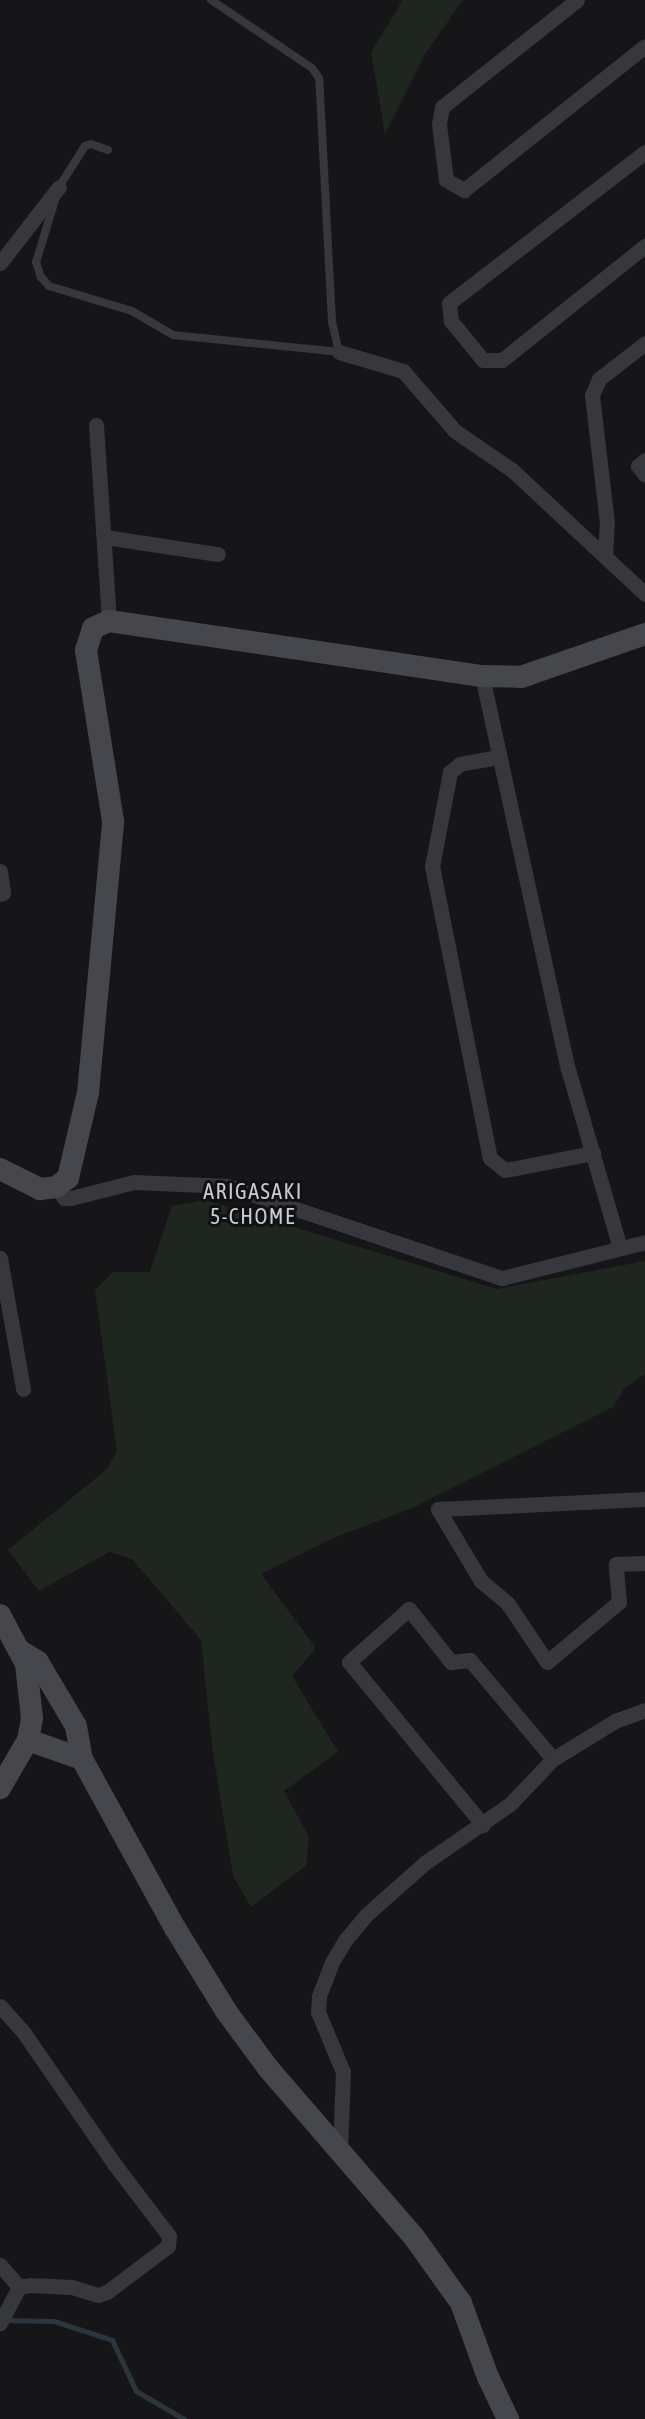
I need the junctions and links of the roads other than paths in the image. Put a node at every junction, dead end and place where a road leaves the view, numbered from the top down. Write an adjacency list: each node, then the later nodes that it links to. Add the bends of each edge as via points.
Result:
1 (211, 0): 10 (lane, via 312,68 319,78 332,322)
2 (577, 0): 3 (street, via 442,106 446,180 464,190)
3 (645, 46)
4 (108, 150): 6 (lane, via 85,146)
5 (645, 152): 7 (street, via 449,303 451,321 483,360 502,360)
6 (59, 187): 8 (street); 10 (lane, via 36,262 49,286 132,311 173,335)
7 (645, 246)
8 (0, 263)
9 (645, 343): 16 (street, via 599,379 592,395 607,523)
10 (339, 352): 16 (street, via 403,371 455,431 512,470)
11 (96, 425): 14 (street, via 96,466)
12 (645, 460): 13 (street, via 638,466)
13 (645, 475)
14 (105, 537): 15 (street); 18 (street)
15 (218, 554)
16 (605, 556): 17 (street)
17 (645, 594)
18 (109, 621): 20 (street); 26 (street, via 93,628 86,650 112,833 88,1093 68,1178)
19 (645, 634): 20 (street, via 521,677)
20 (482, 676): 21 (street)
21 (498, 757): 24 (street, via 568,1069); 24 (street, via 460,764 450,772 432,866 490,1158 505,1170)
22 (0, 871): 23 (street)
23 (0, 894)
24 (593, 1153): 28 (street)
25 (0, 1169): 26 (street, via 40,1189)
26 (56, 1187): 28 (street, via 64,1198 71,1198 134,1182 228,1186 502,1278)
27 (645, 1242): 28 (street)
28 (620, 1248)
29 (0, 1258): 30 (street)
30 (23, 1389)
31 (645, 1499): 32 (street, via 438,1509 481,1581 508,1604 547,1662 619,1602 616,1564)
32 (645, 1563)
33 (0, 1615): 34 (street)
34 (19, 1650): 36 (street, via 31,1681); 37 (street, via 38,1662 65,1707 76,1726)
35 (645, 1710): 38 (street, via 615,1721)
36 (28, 1740): 37 (street); 39 (street)
37 (82, 1758): 42 (street, via 175,1928 226,2011 268,2068)
38 (553, 1759): 40 (street, via 510,1804); 40 (street, via 470,1660 451,1662 409,1609 349,1662)
39 (0, 1788)
40 (483, 1825): 42 (street, via 426,1862 366,1915 332,1962 319,1996 318,2012 342,2072)
41 (0, 2006): 44 (street, via 24,2033 169,2236 168,2246 107,2292 98,2295 72,2287 30,2285)
42 (340, 2152): 46 (street, via 414,2237 461,2303)
43 (0, 2265): 44 (street)
44 (20, 2288): 45 (street)
45 (0, 2323)
46 (508, 2419)

